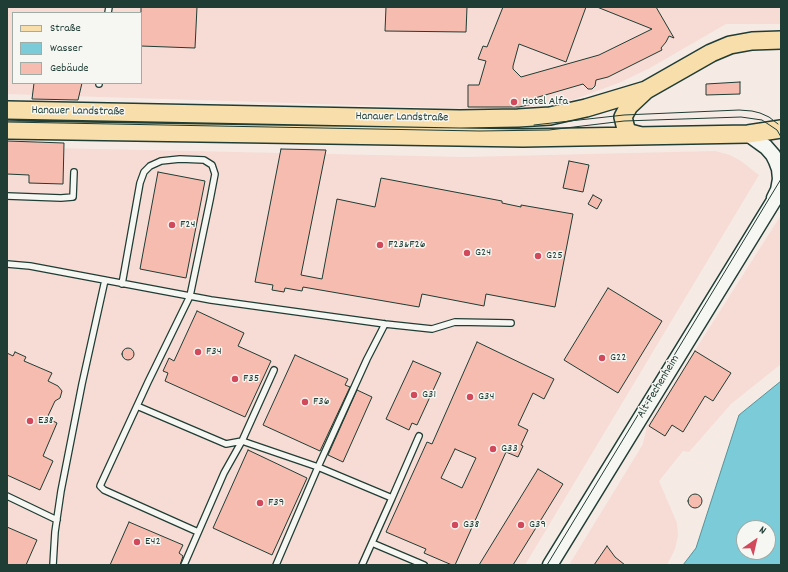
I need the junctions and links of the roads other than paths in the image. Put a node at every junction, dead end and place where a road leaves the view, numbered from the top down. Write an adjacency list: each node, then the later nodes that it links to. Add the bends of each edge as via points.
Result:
1 (781, 40): 2 (main road, Hanauer Landstraße, via 730,45)
2 (646, 90): 3 (main road, Hanauer Landstraße, via 550,116 518,118 336,118); 7 (main road, via 629,106 623,117 626,129 630,133)
3 (7, 110)
4 (781, 129): 6 (main road, Hanauer Landstraße)
5 (7, 130): 7 (main road, Hanauer Landstraße, via 522,138)
6 (748, 134): 7 (main road, Hanauer Landstraße); 11 (street, Alt-Fechenheim, via 770,150 779,168 779,184)
7 (647, 136)
8 (74, 172): 10 (lane, via 73,197)
9 (781, 189): 11 (street, Alt-Fechenheim)
10 (7, 196)
11 (768, 209): 33 (street, Alt-Fechenheim)
12 (7, 264): 13 (lane)
13 (105, 280): 14 (lane); 25 (lane, via 82,384)
14 (122, 284): 15 (lane); 15 (lane, via 144,172 161,161 204,160 212,165 215,174)
15 (190, 296): 17 (lane); 19 (lane)
16 (511, 323): 17 (lane, via 455,322 432,329)
17 (385, 324): 22 (lane)
18 (274, 370): 21 (lane)
19 (136, 406): 21 (lane, via 226,444); 26 (lane, via 100,486)
20 (419, 436): 24 (lane)
21 (242, 441): 22 (lane); 26 (lane, via 224,472)
22 (318, 467): 24 (lane); 30 (lane)
23 (7, 496): 25 (lane)
24 (392, 498): 27 (lane)
25 (57, 520): 28 (lane)
26 (198, 532): 29 (lane)
27 (372, 543): 31 (lane); 32 (lane)
28 (53, 565)
29 (184, 565)
30 (276, 565)
31 (362, 565)
32 (424, 565)
33 (550, 565)

